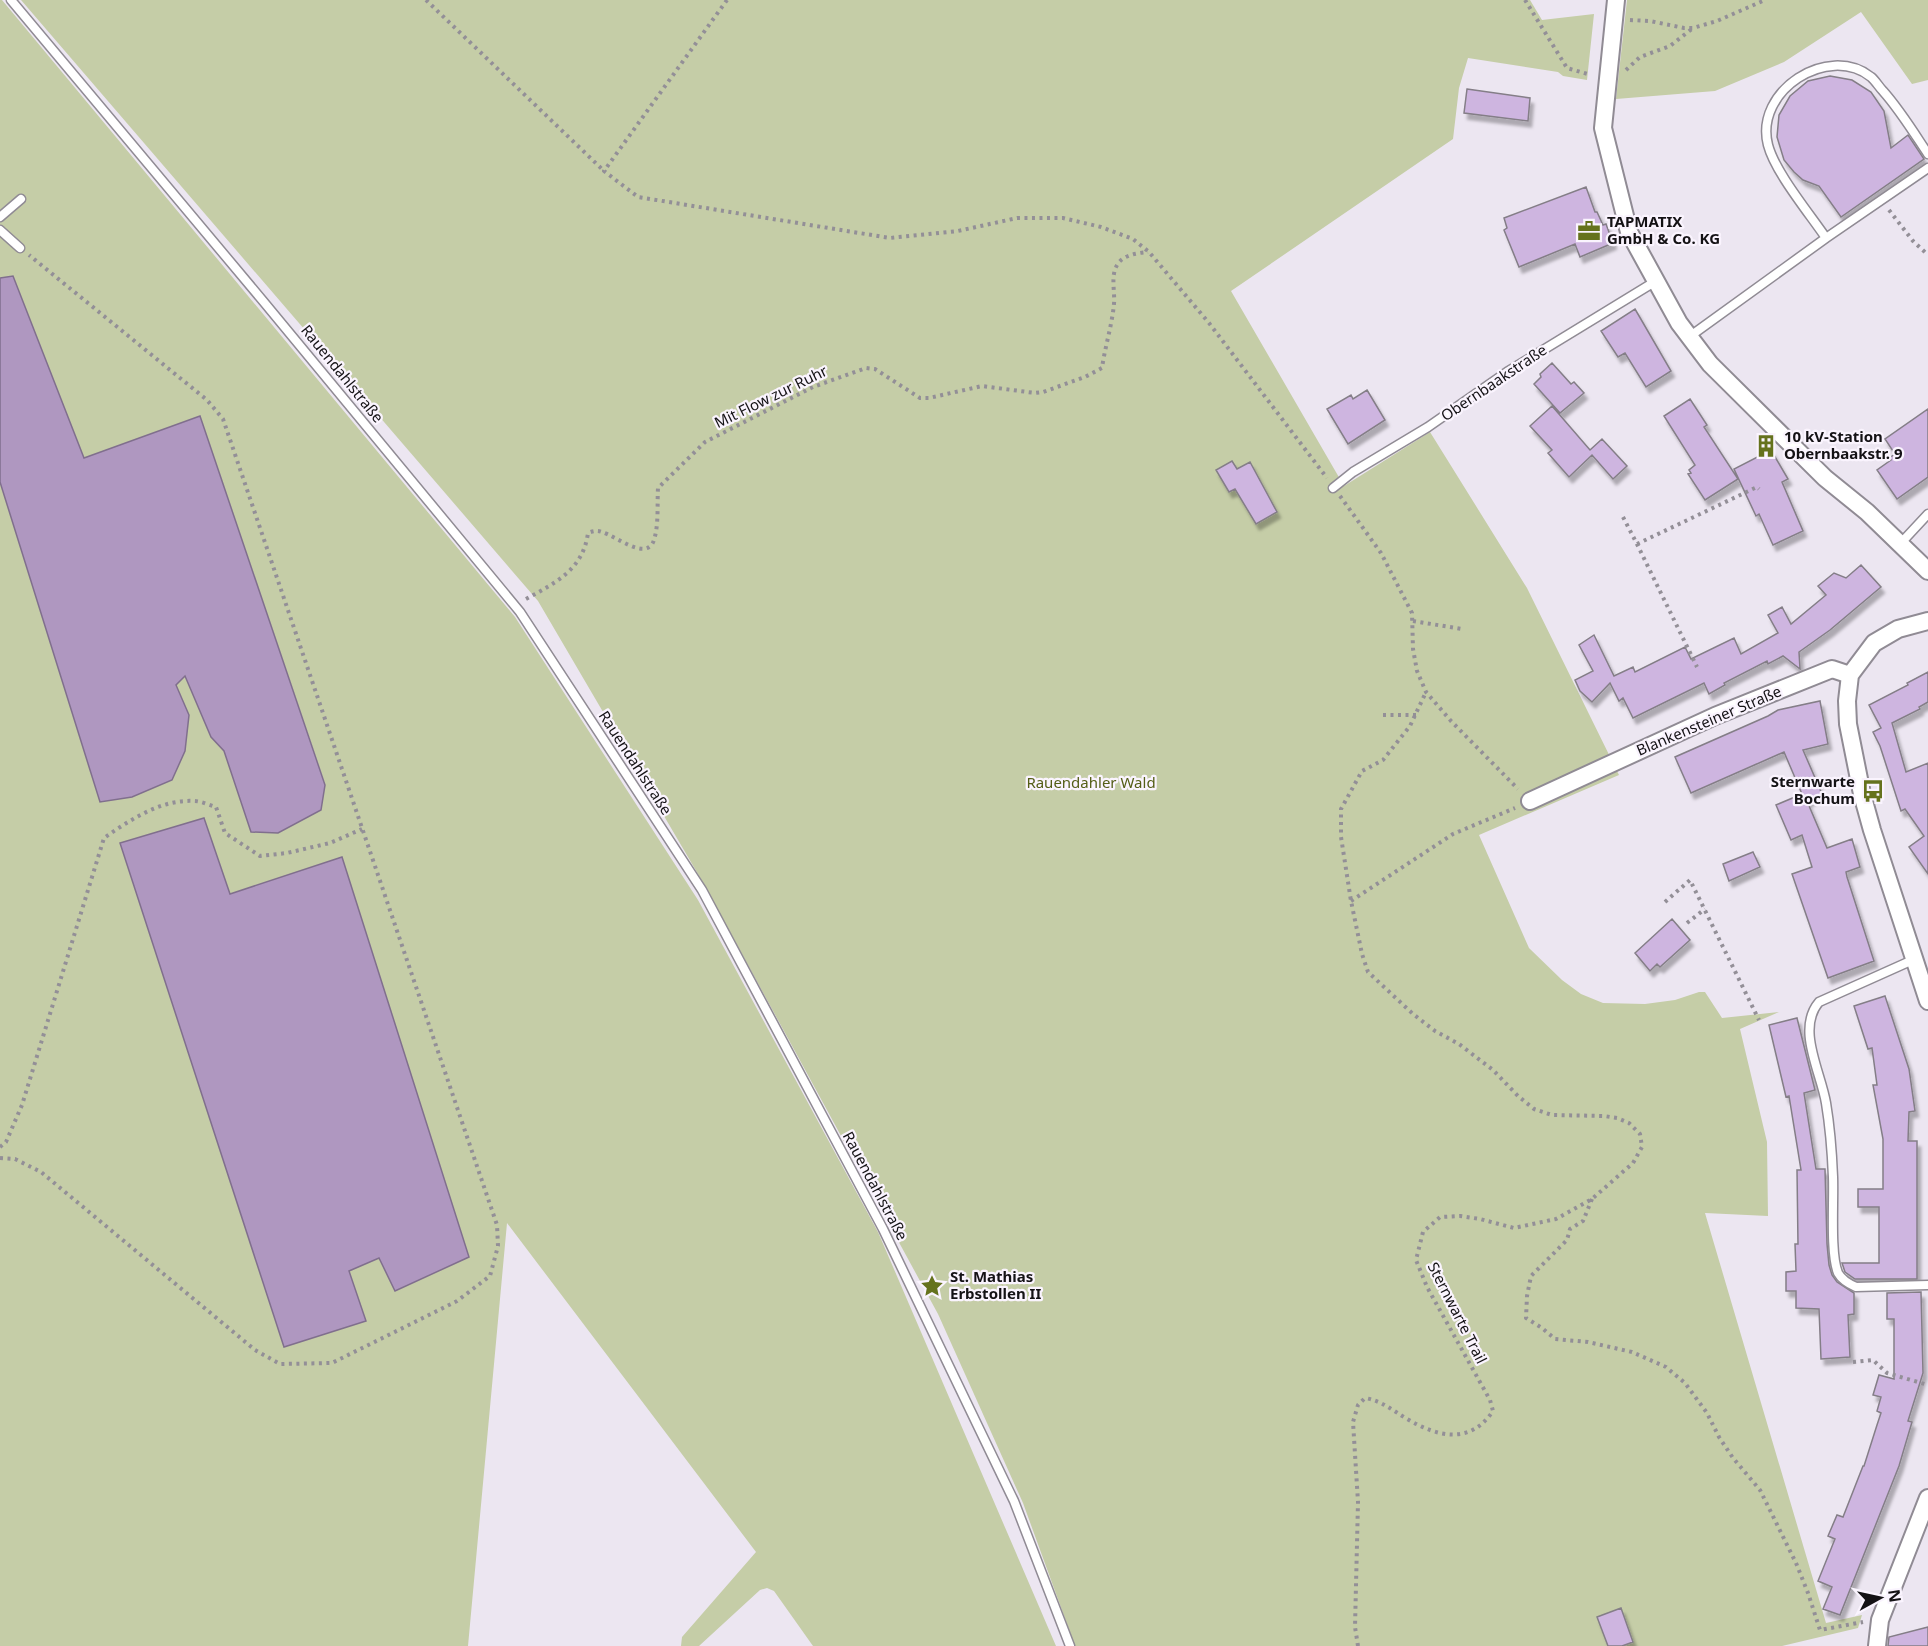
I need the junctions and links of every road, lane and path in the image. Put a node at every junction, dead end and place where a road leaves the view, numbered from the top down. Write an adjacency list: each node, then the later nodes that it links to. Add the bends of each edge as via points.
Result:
1 (11, 0): 30 (lane, Rauendahlstraße)
2 (426, 0): 12 (path)
3 (727, 0): 12 (path)
4 (1525, 0): 9 (path, via 1567,68)
5 (1616, 0): 7 (street)
6 (1765, 0): 8 (path)
7 (1614, 19): 8 (path); 9 (street)
8 (1693, 28): 9 (path, via 1670,46 1640,57 1621,74)
9 (1607, 78): 21 (street, via 1603,128 1614,177 1629,231)
10 (1928, 154): 17 (lane, via 1871,77 1856,70 1828,66 1785,86 1773,102 1767,122 1768,143 1775,164)
11 (1928, 168): 17 (lane)
12 (604, 171): 19 (path, via 638,197 890,237 958,231 1017,218 1063,219 1133,239)
13 (21, 199): 14 (lane)
14 (0, 217)
15 (1897, 220): 20 (path)
16 (0, 231): 18 (lane)
17 (1826, 238): 22 (lane)
18 (20, 248): 40 (path, via 207,400 223,419)
19 (1149, 252): 23 (path, via 1209,323); 30 (path, Mit Flow zur Ruhr, via 1134,254 1116,266 1114,304 1102,368 1094,374 1043,392 982,386 920,398 875,369 866,368 813,387 705,442 674,472 658,488 652,546 639,549 602,531 588,533 575,566 559,581)
20 (1928, 255)
21 (1656, 281): 22 (street); 23 (lane, Obernbaakstraße, via 1507,372)
22 (1689, 338): 28 (street, via 1790,444)
23 (1333, 488): 31 (path, via 1381,553 1401,588)
24 (1759, 489): 27 (path, via 1757,486)
25 (1928, 514): 28 (lane)
26 (1623, 517): 27 (path)
27 (1637, 544): 34 (path)
28 (1900, 544): 29 (street)
29 (1928, 571)
30 (515, 606): 56 (lane, Rauendahlstraße, via 702,890 878,1218 1014,1501)
31 (1413, 621): 33 (path); 36 (path, via 1417,671)
32 (1928, 621): 35 (street, via 1898,629 1874,643)
33 (1462, 629)
34 (1697, 667)
35 (1850, 675): 39 (street, Blankensteiner Straße, via 1832,669 1565,776); 45 (street, via 1848,724 1862,794)
36 (1426, 692): 38 (path, Sternwarte Trail); 39 (path)
37 (1383, 715): 38 (path)
38 (1416, 715): 41 (path, Sternwarte Trail, via 1383,760 1362,771 1341,808 1341,837)
39 (1530, 801): 41 (path, via 1452,834)
40 (362, 829): 48 (path, via 330,843 260,856 225,833 216,807 194,801 165,805 133,818 104,838 22,1105); 49 (path, via 497,1225 498,1246 490,1276 457,1301 332,1363 280,1364 255,1350 40,1172 15,1160)
41 (1351, 901): 50 (path, Sternwarte Trail, via 1368,972 1413,1014 1460,1044 1534,1108 1552,1115 1617,1118 1640,1134 1642,1147 1633,1163)
42 (1665, 902): 43 (path, via 1690,880)
43 (1705, 909): 44 (path); 47 (path)
44 (1687, 923)
45 (1914, 959): 46 (street); 51 (lane, via 1820,1002 1813,1010 1809,1035 1826,1101 1833,1175 1834,1256 1839,1275 1856,1287)
46 (1928, 1001)
47 (1759, 1020)
48 (0, 1147)
49 (0, 1158)
50 (1592, 1199): 55 (path, via 1583,1221 1570,1228 1567,1240 1531,1276 1526,1318 1555,1339 1632,1352 1666,1367 1685,1383 1733,1458 1760,1490 1796,1563 1820,1630); 57 (path, Sternwarte Trail, via 1556,1219 1514,1228 1460,1216 1440,1217 1423,1232 1416,1260 1493,1411 1486,1422 1459,1435 1422,1427 1375,1400 1365,1398 1358,1405 1353,1422 1358,1502)
51 (1928, 1285)
52 (1853, 1362): 53 (path, via 1873,1360 1887,1373)
53 (1928, 1385)
54 (1928, 1498): 55 (street)
55 (1880, 1620): 58 (street)
56 (1070, 1646)
57 (1358, 1646)
58 (1877, 1646)

